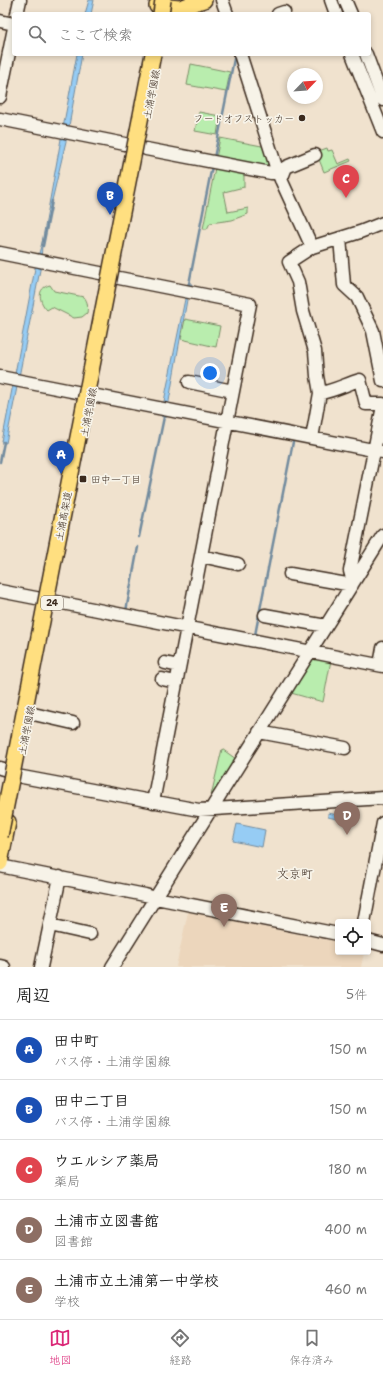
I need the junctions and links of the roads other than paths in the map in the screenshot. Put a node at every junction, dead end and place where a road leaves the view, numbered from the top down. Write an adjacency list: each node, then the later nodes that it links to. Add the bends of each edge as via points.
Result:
1 (20, 0): 7 (street)
2 (204, 0): 6 (main road, via 185,7)
3 (222, 0): 8 (street)
4 (331, 0): 9 (street)
5 (345, 0): 10 (street)
6 (162, 7)
7 (17, 12)
8 (226, 12)
9 (335, 12)
10 (350, 12)
11 (0, 22): 12 (street)
12 (12, 24)
13 (12, 32): 14 (street)
14 (5, 46): 21 (street)
15 (148, 56): 40 (main road, 土浦学園線 / 24)
16 (153, 56): 73 (main road, 土浦高架道 / 24, bridge)
17 (158, 56): 34 (main road, 土浦学園線 / 24)
18 (241, 56): 28 (street)
19 (353, 56): 24 (street)
20 (367, 56): 22 (street)
21 (0, 97)
22 (383, 100)
23 (0, 119): 25 (street)
24 (383, 132)
25 (125, 144)
26 (146, 149): 28 (street)
27 (315, 155): 28 (street, via 286,167)
28 (280, 176): 31 (street)
29 (383, 223): 30 (street)
30 (340, 238): 31 (street); 36 (street, via 344,285 357,297 373,331)
31 (312, 247): 39 (street, via 289,262 298,282 303,311 315,351)
32 (0, 253): 33 (street)
33 (100, 273)
34 (114, 277): 38 (street, via 250,304); 40 (main road, 土浦学園線 / 24)
35 (0, 377): 40 (street)
36 (383, 381)
37 (189, 382): 38 (street)
38 (234, 391): 42 (street)
39 (320, 393): 41 (street, via 360,380 366,404); 43 (street)
40 (87, 394): 42 (street); 52 (main road, 土浦学園線 / 24)
41 (383, 405): 44 (street)
42 (227, 422): 43 (street); 47 (street)
43 (312, 438): 44 (street)
44 (379, 452): 50 (street, via 350,571)
45 (383, 535): 46 (street)
46 (380, 547): 50 (street)
47 (201, 556): 48 (street); 55 (street)
48 (238, 564)
49 (290, 574): 50 (street)
50 (353, 584): 54 (street)
51 (0, 590): 52 (street)
52 (46, 600): 55 (street); 63 (main road, 土浦学園線 / 24); 67 (main road, 土浦学園線 / 24)
53 (265, 615): 54 (street)
54 (326, 626): 57 (street)
55 (187, 628): 57 (street); 60 (street)
56 (383, 648): 59 (street)
57 (309, 652): 59 (street); 65 (street)
58 (165, 663): 60 (street)
59 (382, 665)
60 (179, 666): 62 (street)
61 (162, 680): 62 (street)
62 (176, 682): 69 (street)
63 (29, 713): 64 (street); 67 (main road, 土浦学園線 / 24)
64 (73, 723)
65 (259, 732): 66 (street); 71 (street)
66 (345, 748)
67 (8, 771): 69 (street); 70 (main road, 土浦学園線 / 24); 74 (main road, 土浦学園線 / 24)
68 (383, 798): 71 (street)
69 (153, 802): 71 (street, via 188,809)
70 (0, 804)
71 (210, 810): 76 (street)
72 (383, 823): 77 (street)
73 (0, 836)
74 (0, 865): 75 (street)
75 (60, 877): 76 (street); 78 (street)
76 (156, 898): 79 (street); 86 (street)
77 (365, 919)
78 (50, 925): 80 (street); 85 (street)
79 (335, 933)
80 (90, 934)
81 (371, 942): 82 (street)
82 (383, 945)
83 (0, 966): 84 (street)
84 (4, 967)
85 (41, 967)
86 (112, 967)

